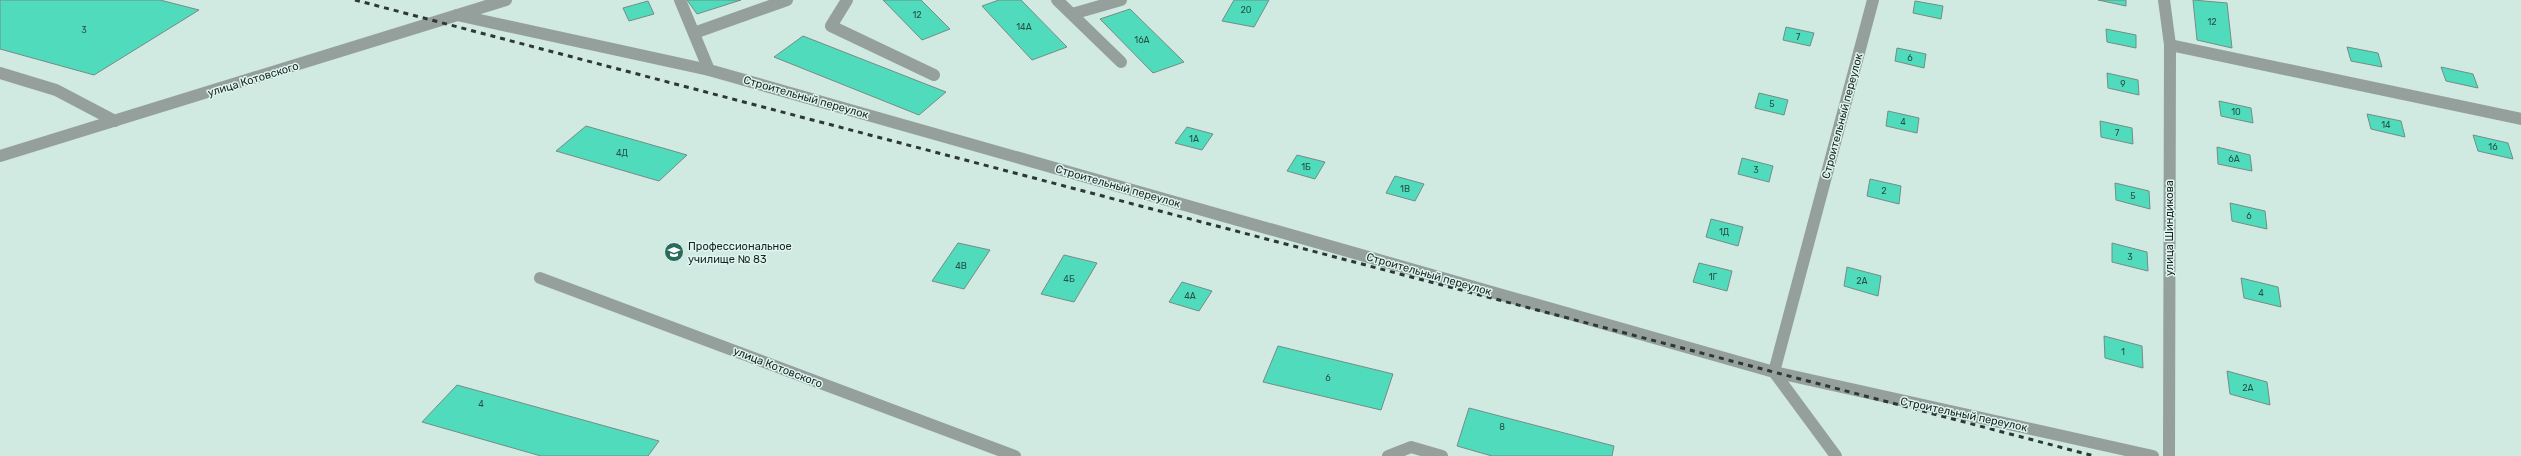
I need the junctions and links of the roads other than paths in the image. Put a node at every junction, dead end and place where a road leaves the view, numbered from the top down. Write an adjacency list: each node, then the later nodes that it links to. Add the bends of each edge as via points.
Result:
1 (506, 0): 10 (street, улица Котовского)
2 (680, 0): 11 (street)
3 (787, 0): 11 (street)
4 (847, 0): 16 (street, via 831,26)
5 (1057, 0): 9 (street)
6 (1121, 0): 9 (street)
7 (1873, 0): 21 (street, Строительный переулок)
8 (2164, 0): 12 (street, улица Шиндикова)
9 (1072, 14): 13 (street)
10 (457, 15): 14 (street, Строительный переулок); 18 (street, улица Котовского)
11 (694, 33): 14 (street)
12 (2170, 45): 17 (street); 27 (street, улица Шиндикова)
13 (1121, 62)
14 (709, 70): 21 (street, Строительный переулок)
15 (0, 73): 18 (street, via 56,90)
16 (934, 75)
17 (2521, 119)
18 (115, 121): 19 (street, улица Котовского)
19 (0, 156)
20 (540, 278): 22 (street, улица Котовского)
21 (1774, 372): 25 (street); 26 (street, Строительный переулок)
22 (1015, 456)
23 (1388, 456): 24 (street, via 1411,447)
24 (1442, 456)
25 (1836, 456)
26 (2154, 456)
27 (2169, 456)

